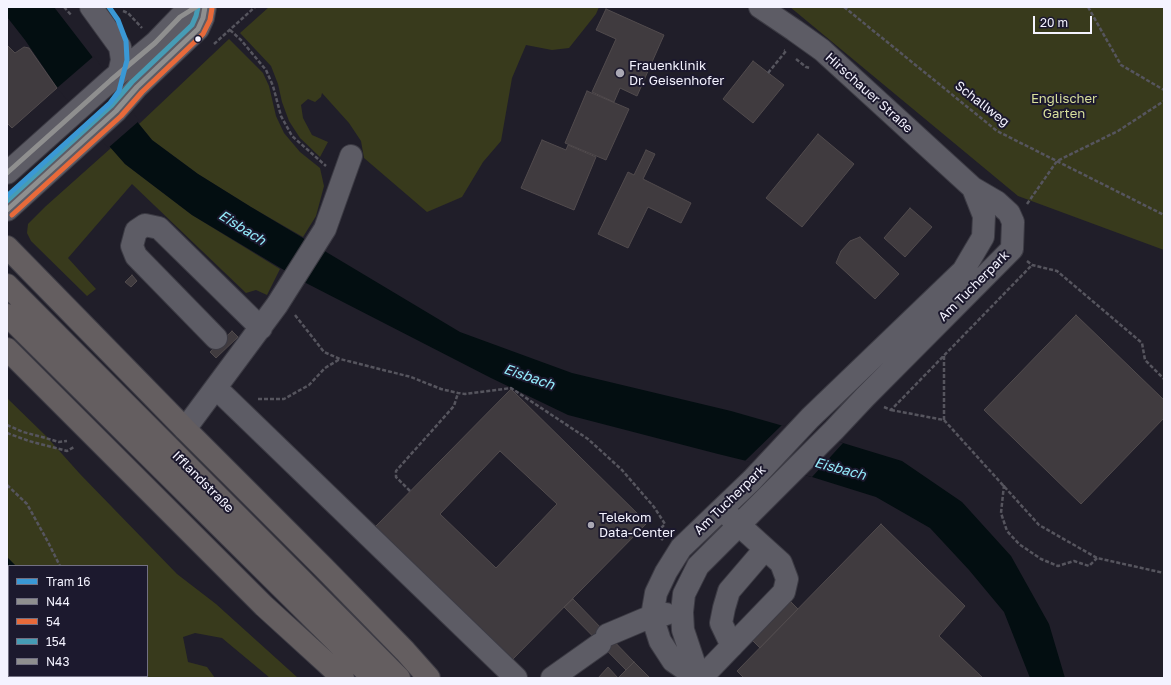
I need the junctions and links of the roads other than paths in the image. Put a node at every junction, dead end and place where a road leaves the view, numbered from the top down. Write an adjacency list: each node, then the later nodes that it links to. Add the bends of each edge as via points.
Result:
1 (91, 7): 5 (street, via 120,47 122,60)
2 (196, 7): 5 (street, via 180,17 155,43)
3 (205, 7): 9 (street, via 198,29 94,132)
4 (760, 7): 8 (street, Hirschauer Straße, via 822,50)
5 (116, 75): 7 (street)
6 (351, 156): 13 (street, via 325,229)
7 (7, 173)
8 (973, 188): 18 (street, Am Tucherpark, via 984,216 983,237 963,271 810,418); 19 (street, Am Tucherpark, via 997,202 1009,213 1013,222 1012,249)
9 (7, 210)
10 (7, 247): 17 (main road)
11 (7, 286): 26 (main road, Ifflandstraße)
12 (7, 315): 25 (main road, Ifflandstraße)
13 (261, 328): 14 (street, via 159,228 146,225 136,231 132,246 136,256); 16 (street)
14 (216, 338)
15 (7, 349): 24 (main road, via 264,606)
16 (216, 388): 17 (street); 28 (street)
17 (185, 429): 27 (main road)
18 (721, 509): 19 (street); 22 (street, Am Tucherpark, via 681,548 656,593)
19 (739, 525): 20 (street); 21 (street, Am Tucherpark, via 698,566 684,594)
20 (765, 549): 23 (street, via 729,591 721,623); 23 (street, via 781,563 788,579 784,592)
21 (682, 612): 22 (street); 30 (street, Am Tucherpark, via 683,630)
22 (652, 616): 29 (street, via 604,640); 30 (street, Am Tucherpark, via 660,642 673,661)
23 (732, 646): 30 (street)
24 (343, 678)
25 (373, 678)
26 (399, 678)
27 (429, 678)
28 (516, 678)
29 (552, 678)
30 (699, 678)

